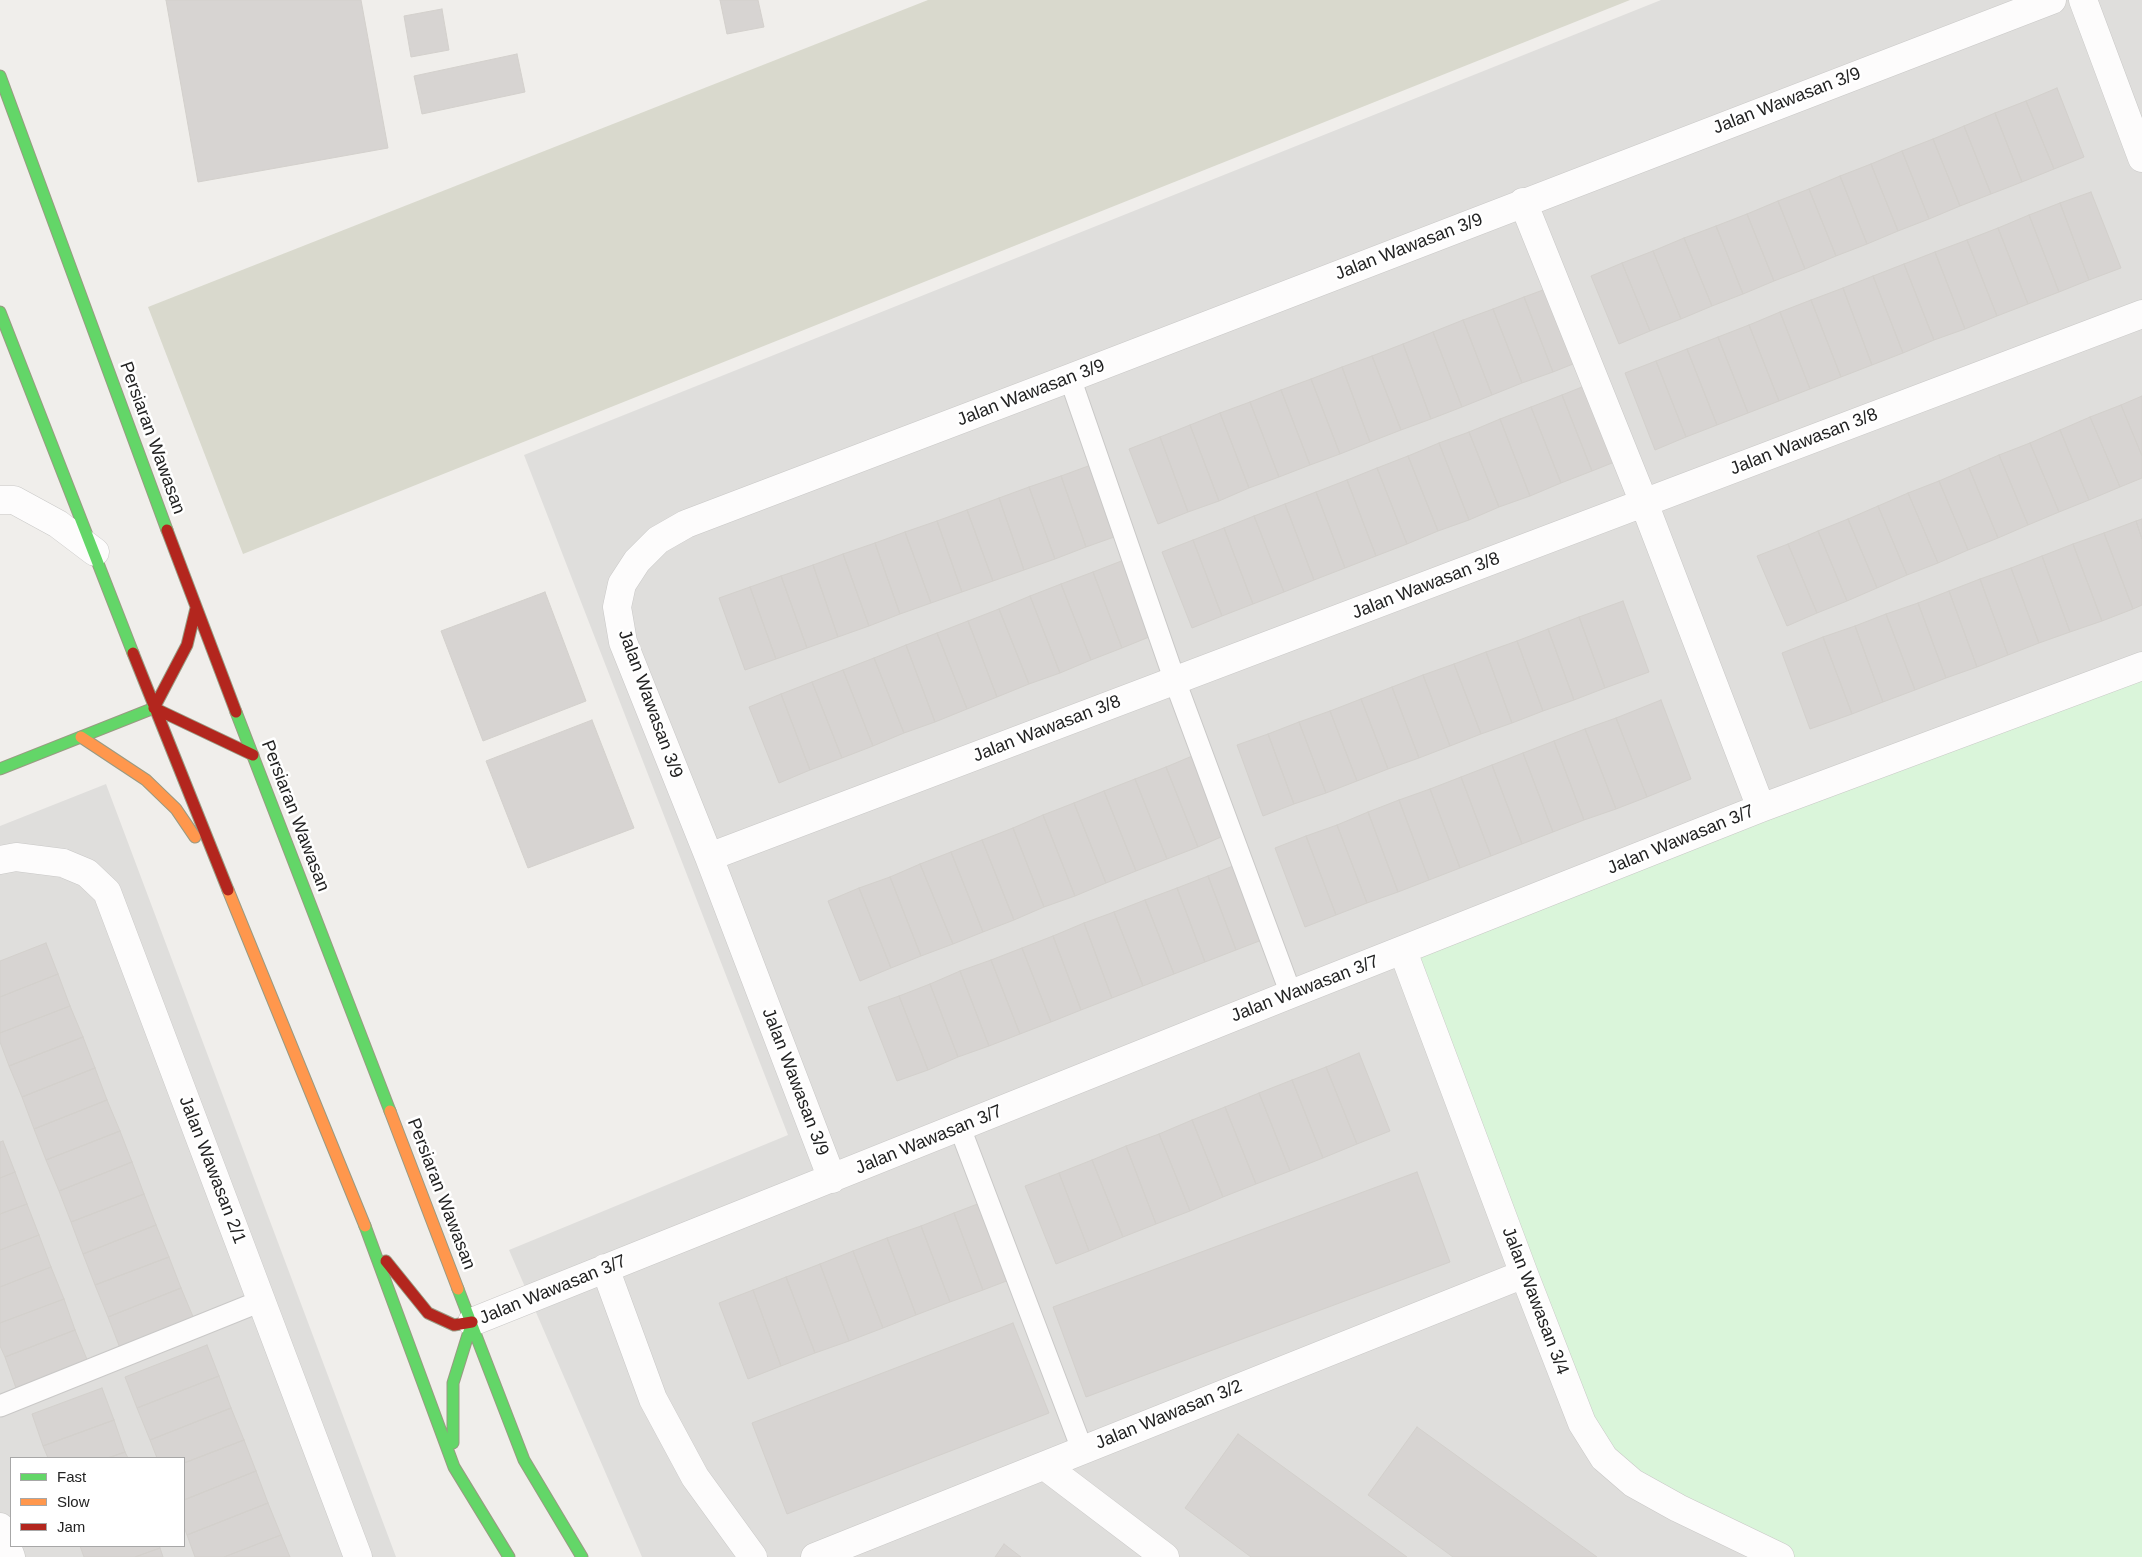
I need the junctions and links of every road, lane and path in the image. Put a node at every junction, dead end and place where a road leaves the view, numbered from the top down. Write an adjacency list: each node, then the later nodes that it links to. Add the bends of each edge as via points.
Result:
1 (2052, 0): 5 (street, Jalan Wawasan 3/9)
2 (2083, 0): 4 (street)
3 (0, 76): 14 (main road, Persiaran Wawasan)
4 (2142, 158)
5 (1523, 202): 10 (street, Jalan Wawasan 3/9); 12 (street)
6 (0, 312): 9 (main road)
7 (2142, 314): 12 (street, Jalan Wawasan 3/8)
8 (0, 350): 9 (lane)
9 (19, 361): 13 (main road)
10 (1070, 378): 16 (lane); 22 (street, Jalan Wawasan 3/9, via 686,524 658,540 637,561 622,584 617,607 623,642)
11 (0, 500): 13 (street, via 14,500 58,524)
12 (1644, 503): 16 (street, Jalan Wawasan 3/8); 21 (street)
13 (96, 552): 17 (main road)
14 (196, 608): 17 (main road, via 187,645); 19 (main road, Persiaran Wawasan)
15 (2142, 666): 21 (street, Jalan Wawasan 3/7)
16 (1175, 680): 22 (street, Jalan Wawasan 3/8); 26 (lane)
17 (154, 708): 18 (main road); 19 (main road); 24 (main road)
18 (81, 737): 20 (main road); 24 (main road, via 152,786 176,809)
19 (253, 755): 33 (main road, Persiaran Wawasan)
20 (0, 769)
21 (1762, 808): 25 (street, Jalan Wawasan 3/7)
22 (709, 857): 28 (street, Jalan Wawasan 3/9)
23 (0, 860): 32 (street, Jalan Wawasan 2/1, via 16,857 63,863 87,873 107,892)
24 (223, 876): 29 (main road)
25 (1403, 951): 26 (street, Jalan Wawasan 3/7); 31 (street, Jalan Wawasan 3/4)
26 (1292, 994): 27 (street, Jalan Wawasan 3/7)
27 (960, 1128): 28 (street, Jalan Wawasan 3/7); 35 (lane)
28 (832, 1180): 30 (street, Jalan Wawasan 3/7)
29 (371, 1242): 33 (main road, via 428,1313 454,1325); 37 (main road)
30 (605, 1268): 33 (street, Jalan Wawasan 3/7); 43 (street, via 652,1399 695,1477)
31 (1524, 1274): 35 (street, Jalan Wawasan 3/2); 46 (street, Jalan Wawasan 3/4, via 1582,1423 1604,1458 1634,1483 1678,1508)
32 (261, 1301): 34 (lane); 40 (street, Jalan Wawasan 2/1)
33 (472, 1322): 37 (main road, via 453,1383); 42 (main road, Persiaran Wawasan, via 524,1460)
34 (0, 1406)
35 (1082, 1449): 36 (street, Jalan Wawasan 3/2)
36 (1045, 1466): 44 (street, Jalan Wawasan 3/2); 45 (street)
37 (454, 1467): 41 (main road)
38 (0, 1527): 39 (street)
39 (11, 1557)
40 (358, 1557)
41 (509, 1557)
42 (582, 1557)
43 (753, 1557)
44 (815, 1557)
45 (1165, 1557)
46 (1780, 1557)

